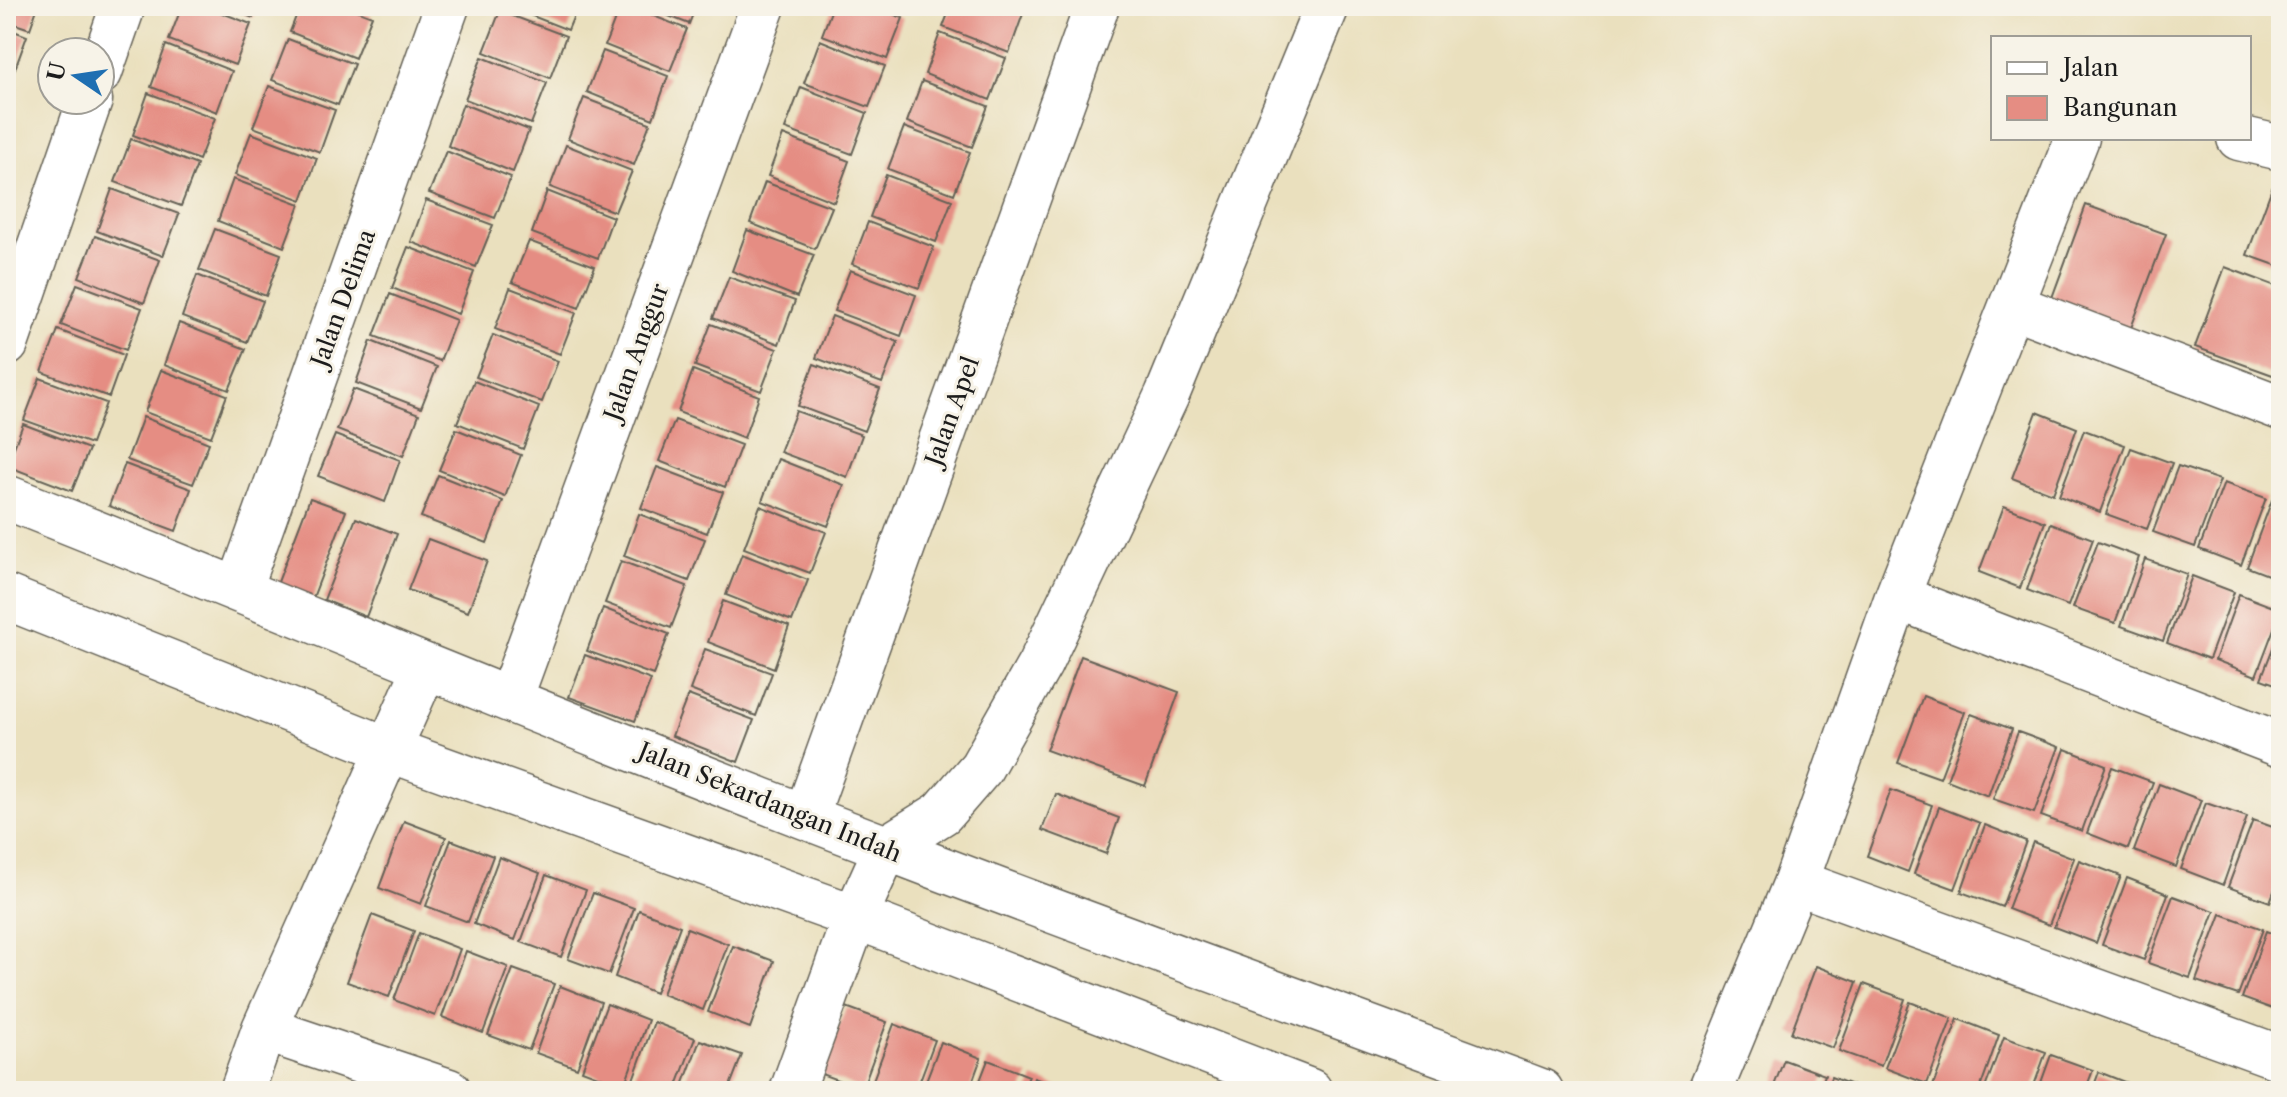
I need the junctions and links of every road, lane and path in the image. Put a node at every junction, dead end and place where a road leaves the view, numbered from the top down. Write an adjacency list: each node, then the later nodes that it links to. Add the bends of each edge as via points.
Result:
1 (123, 6): 6 (street)
2 (447, 6): 15 (street, Jalan Delima)
3 (763, 6): 19 (street, Jalan Anggur)
4 (1097, 6): 22 (street, Jalan Apel)
5 (1327, 6): 23 (street, via 1167,395 1040,664 981,768 942,813)
6 (113, 36)
7 (84, 116): 12 (street)
8 (2076, 140): 11 (street)
9 (2247, 140): 10 (street)
10 (2281, 148)
11 (2013, 306): 13 (street); 17 (street)
12 (6, 344)
13 (2281, 408)
14 (6, 497): 15 (street, Jalan Sekardangan Indah)
15 (239, 589): 18 (street, Jalan Sekardangan Indah)
16 (6, 597): 21 (street)
17 (1897, 597): 20 (street); 24 (street)
18 (425, 668): 19 (street, Jalan Sekardangan Indah); 21 (street)
19 (510, 699): 22 (street, Jalan Sekardangan Indah)
20 (2281, 745)
21 (390, 750): 25 (street); 26 (street)
22 (806, 816): 23 (street, Jalan Sekardangan Indah)
23 (886, 848): 25 (street); 32 (street, Jalan Sekardangan Indah)
24 (1796, 882): 27 (street); 33 (street)
25 (855, 917): 30 (street); 31 (street)
26 (264, 1029): 28 (street); 29 (street)
27 (2281, 1058)
28 (242, 1091)
29 (449, 1091)
30 (792, 1091)
31 (1310, 1091)
32 (1541, 1091)
33 (1710, 1091)

